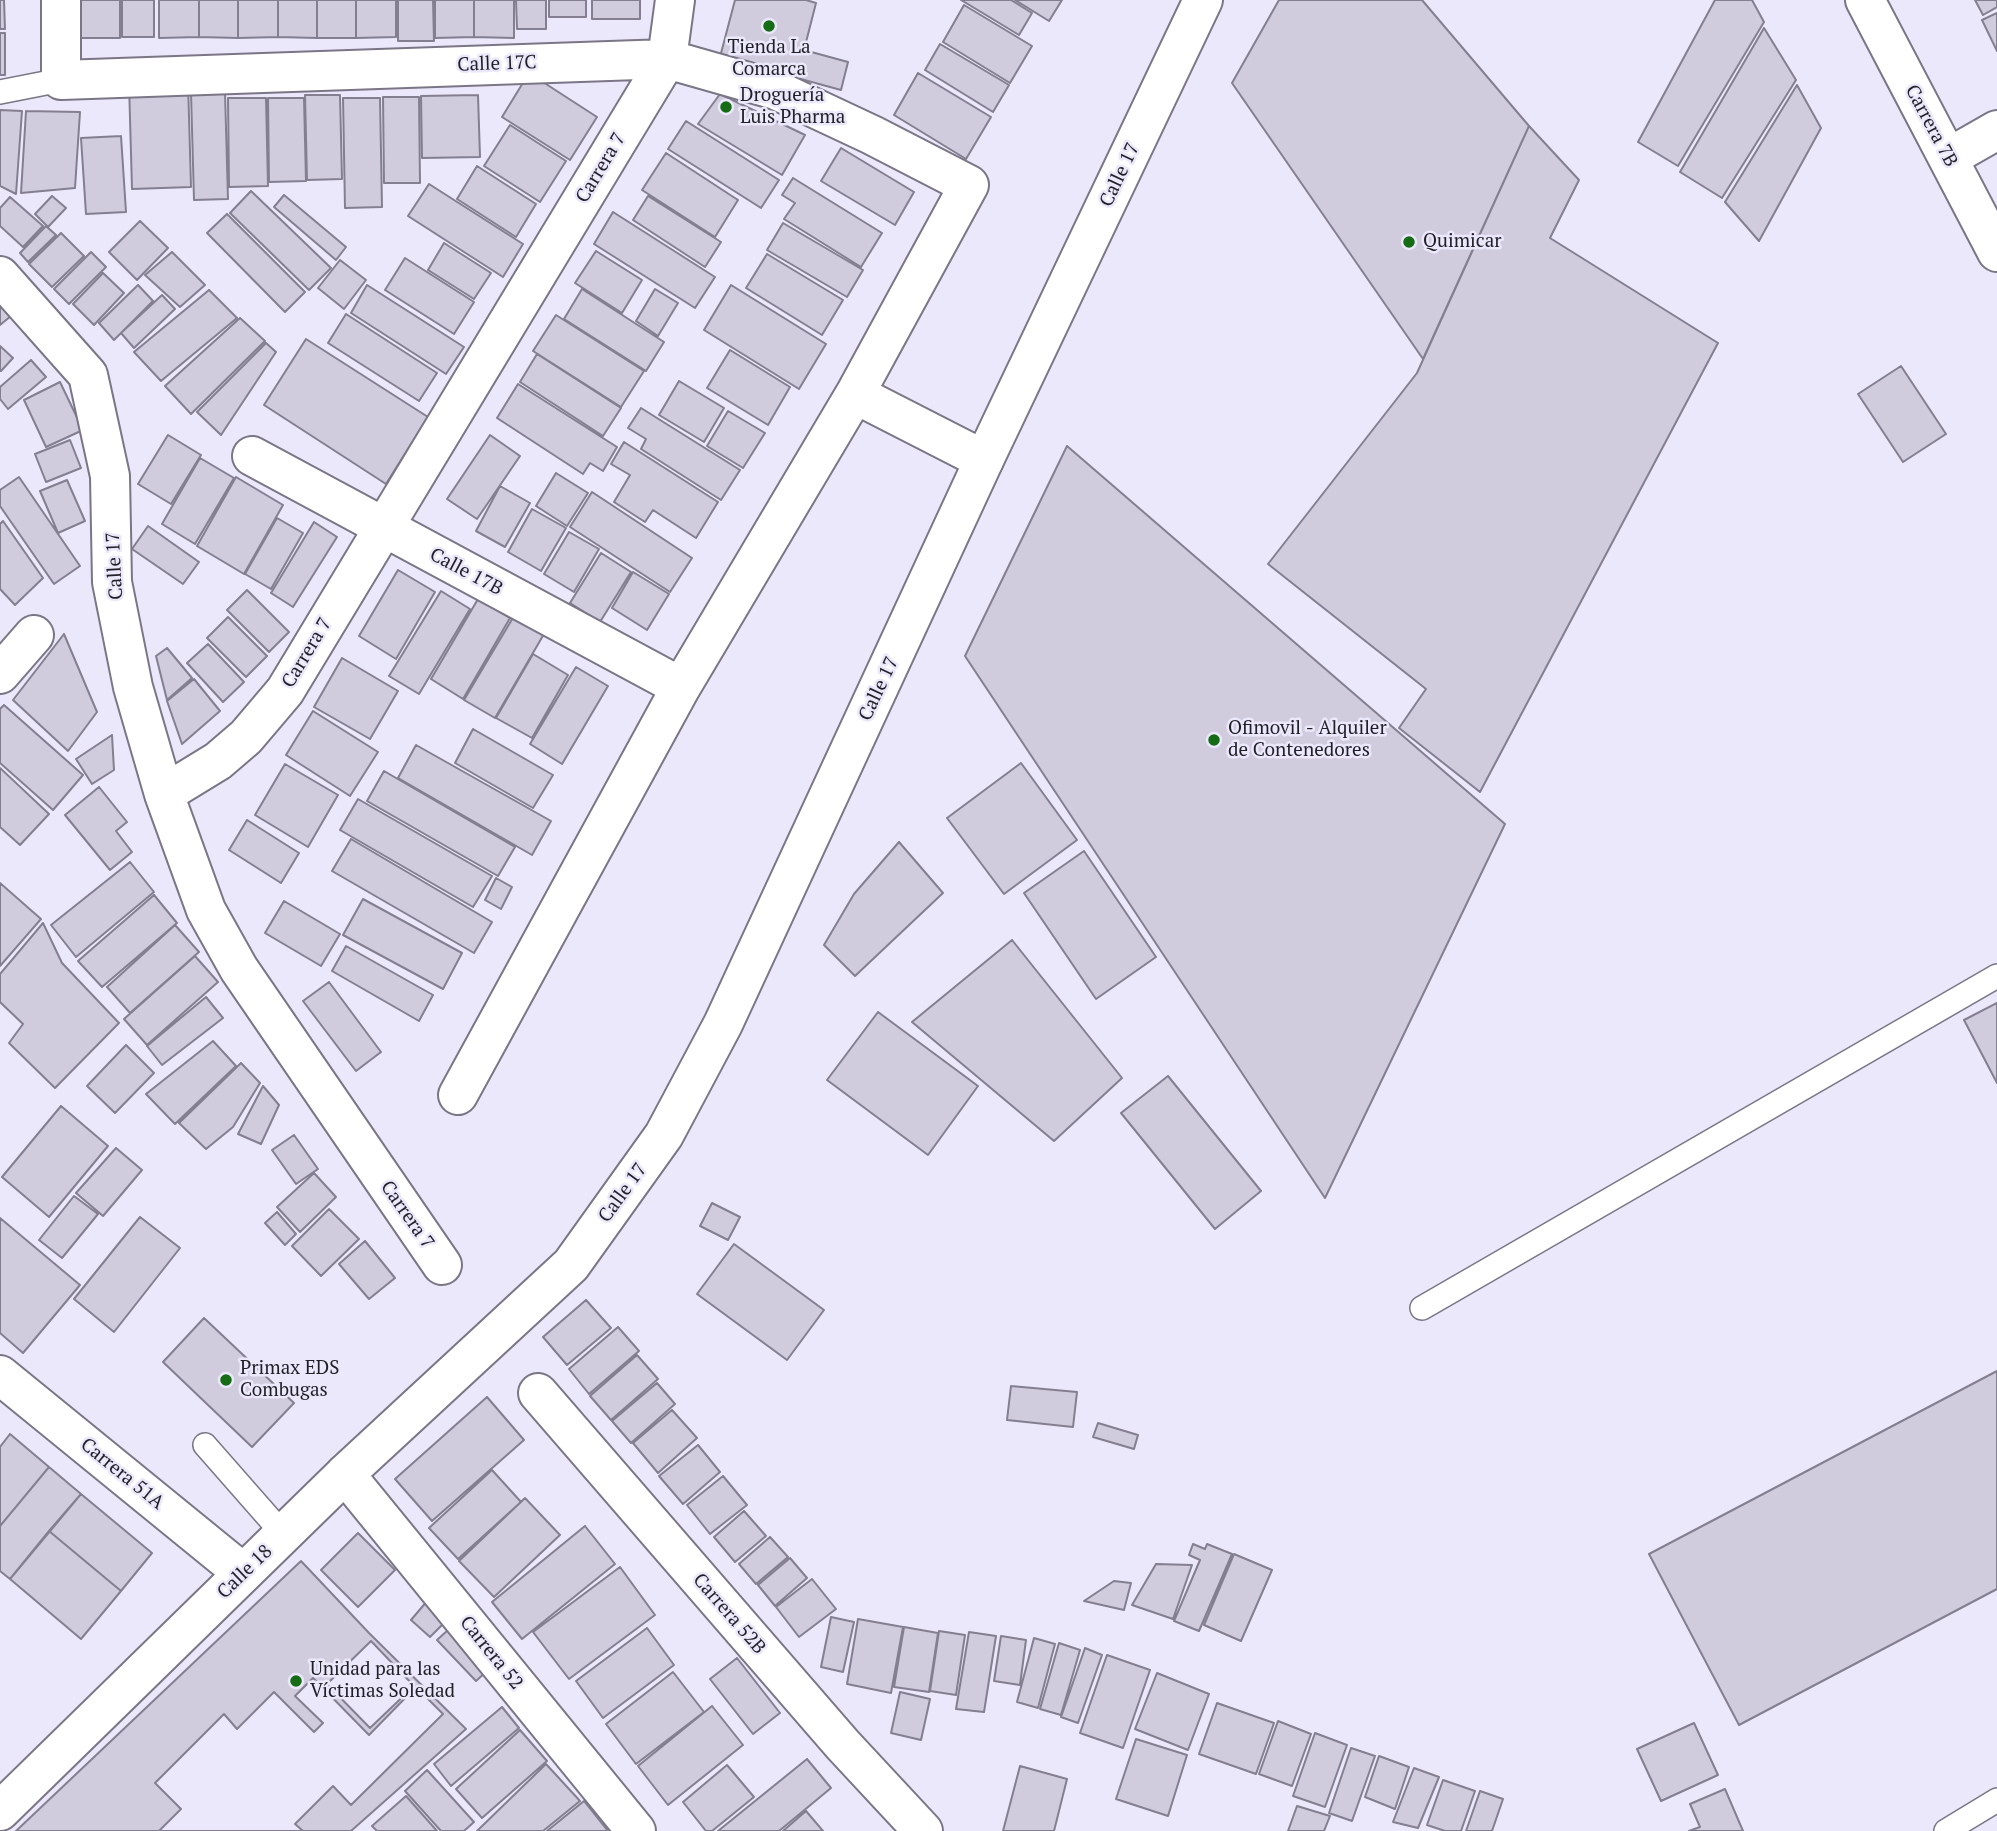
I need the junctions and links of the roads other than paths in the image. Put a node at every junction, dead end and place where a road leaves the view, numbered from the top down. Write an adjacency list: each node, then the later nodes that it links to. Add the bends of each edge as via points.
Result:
1 (61, 0): 6 (street)
2 (675, 0): 5 (street, Carrera 7)
3 (1203, 0): 14 (street, Calle 17)
4 (1865, 0): 9 (street, Carrera 7B)
5 (667, 59): 6 (street, Calle 17C); 12 (street, Calle 17C, via 776,90 969,186); 15 (street, Carrera 7)
6 (61, 79): 7 (lane, Calle 17C)
7 (0, 92)
8 (1997, 130): 9 (street)
9 (1948, 158): 10 (street, Carrera 7B)
10 (1997, 253)
11 (0, 276): 19 (street, Calle 17, via 88,375 110,475 112,582 133,687)
12 (855, 394): 14 (street); 18 (street)
13 (252, 456): 15 (street, Calle 17B)
14 (984, 460): 24 (street, Calle 17, via 729,1012 671,1123 571,1265)
15 (383, 527): 18 (street, Calle 17B); 19 (street, Carrera 7, via 285,691 246,737 218,761)
16 (34, 635): 17 (street)
17 (0, 674)
18 (681, 687): 21 (street)
19 (164, 794): 22 (street, Carrera 7, via 206,910 239,970)
20 (1997, 976): 23 (lane)
21 (458, 1095)
22 (442, 1265)
23 (1422, 1308)
24 (481, 1348): 28 (street, Calle 18)
25 (0, 1375): 30 (street, Carrera 51A)
26 (538, 1393): 34 (street, Carrera 52B)
27 (205, 1444): 29 (lane)
28 (345, 1474): 29 (street, Calle 18); 33 (street, Carrera 52)
29 (284, 1535): 30 (street, Calle 18)
30 (243, 1573): 32 (street, Calle 18)
31 (1997, 1800): 35 (lane)
32 (0, 1811)
33 (636, 1831)
34 (923, 1831)
35 (1946, 1831)

